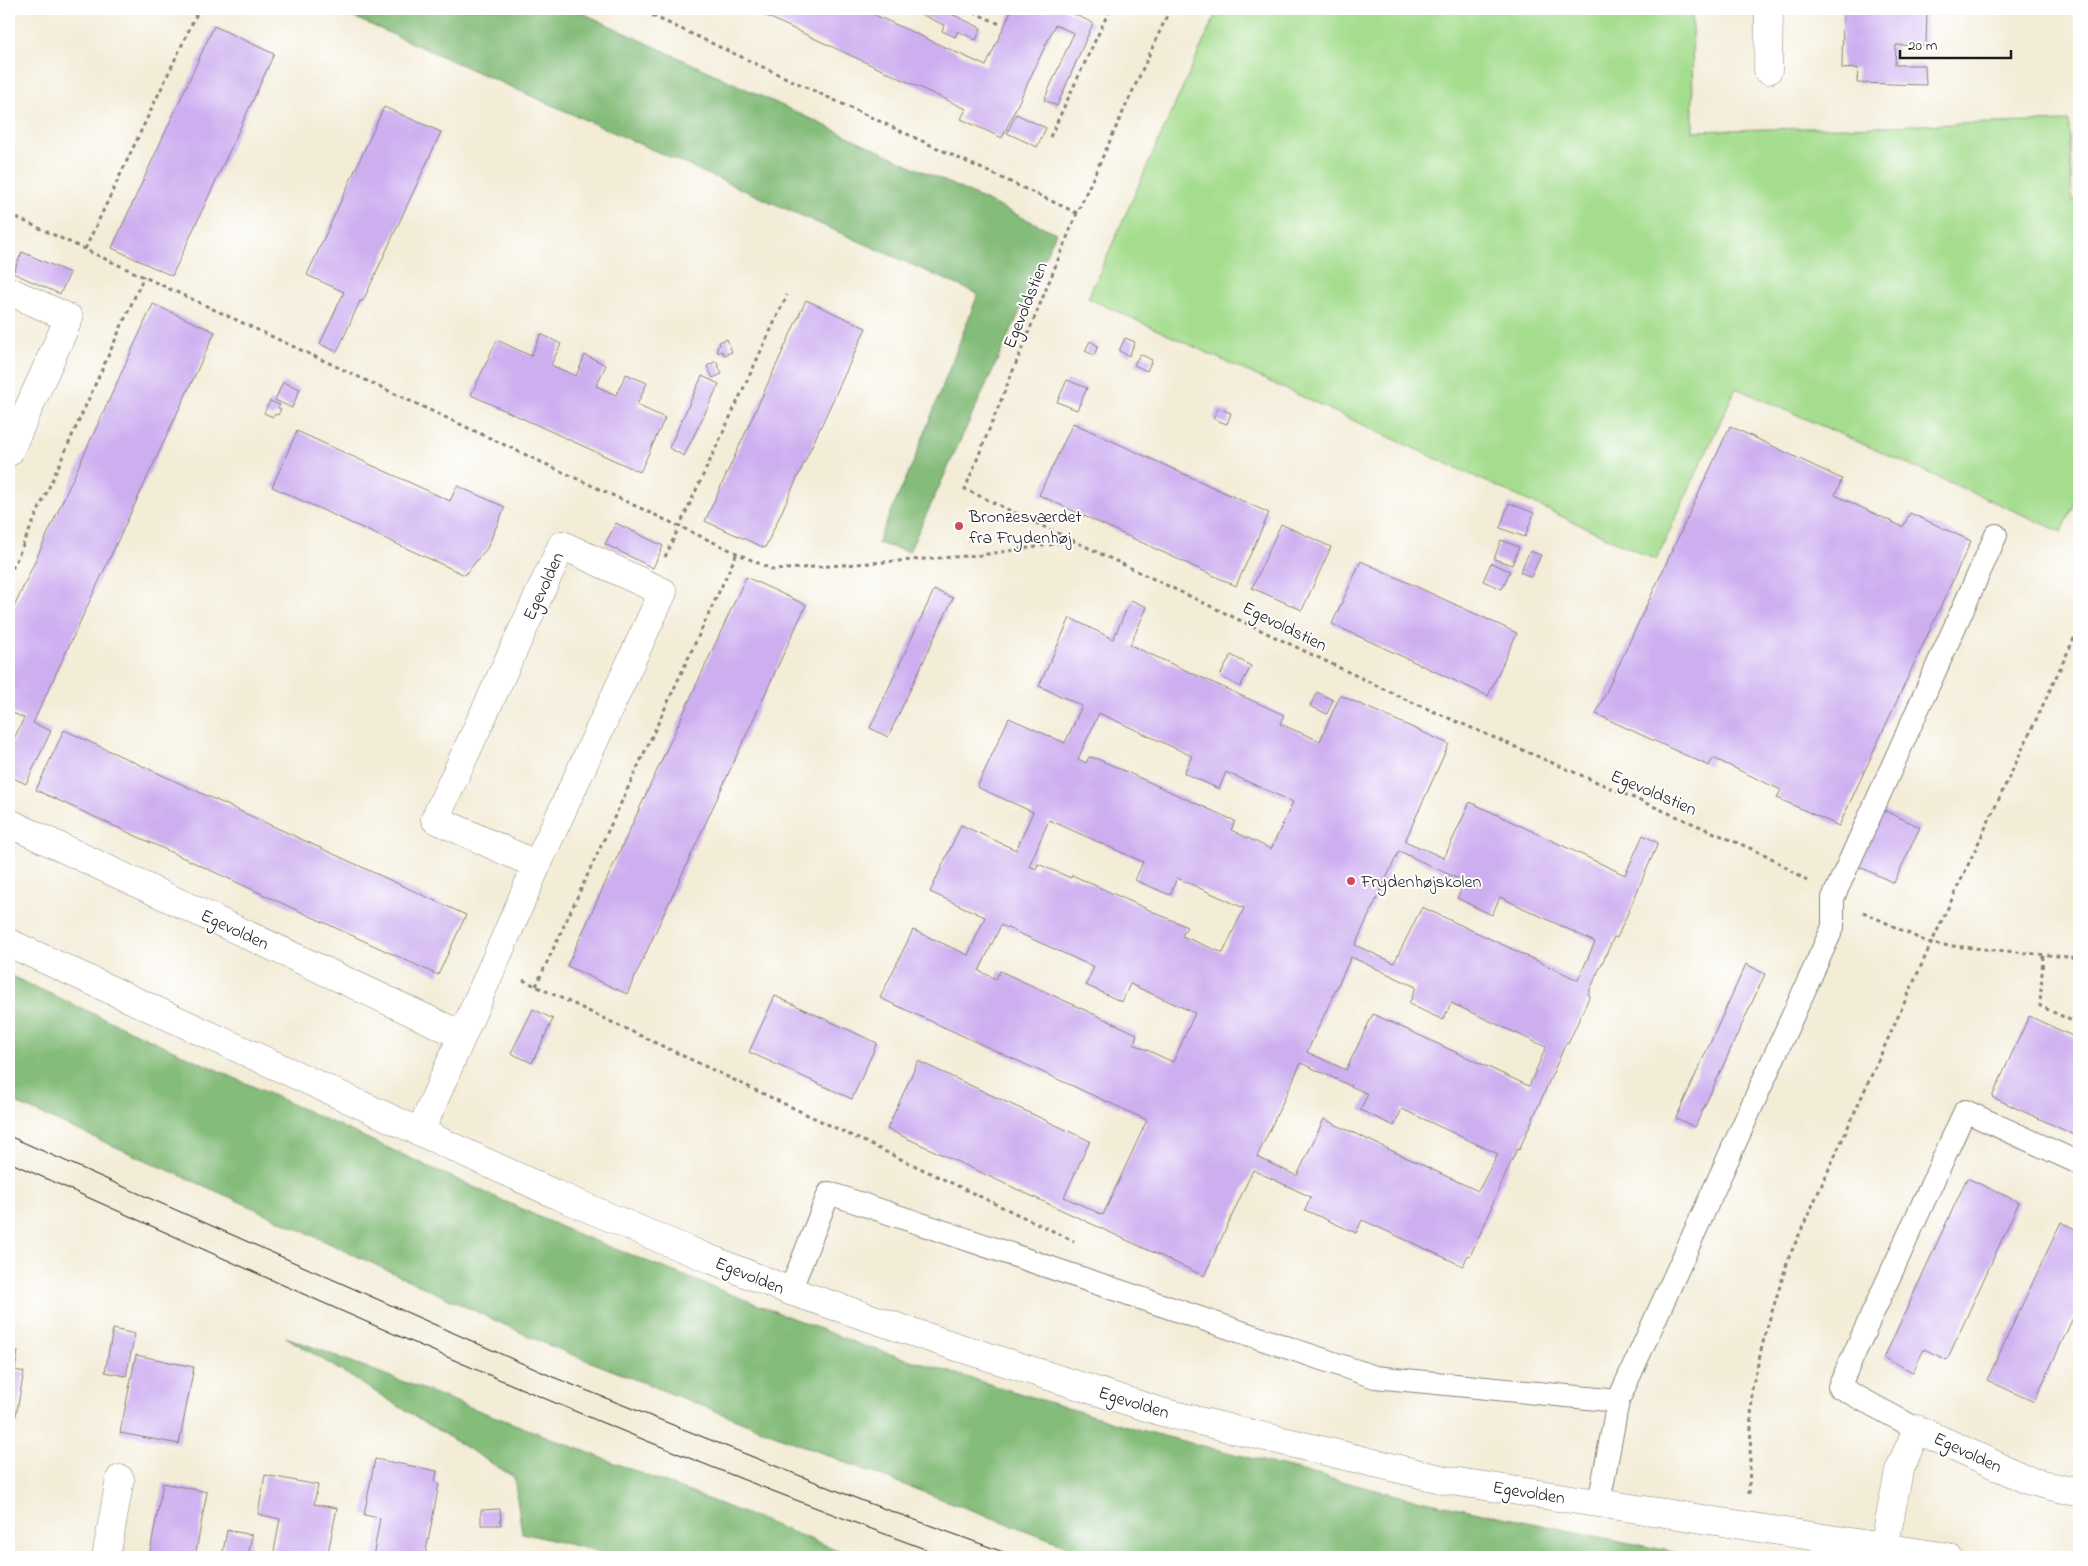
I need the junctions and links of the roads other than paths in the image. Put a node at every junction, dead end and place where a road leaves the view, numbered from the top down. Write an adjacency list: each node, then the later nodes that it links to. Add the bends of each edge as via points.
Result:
1 (1769, 9): 2 (street)
2 (1768, 70)
3 (9, 291): 4 (street, via 69,318)
4 (9, 452)
5 (1996, 535): 13 (lane, via 1833,898 1833,927)
6 (9, 822): 9 (street, Egevolden)
7 (537, 866): 7 (street, Egevolden, via 663,592 562,545 436,819); 9 (street, Egevolden)
8 (9, 942): 10 (street, Egevolden)
9 (461, 1035): 10 (street, Egevolden)
10 (420, 1132): 12 (street, Egevolden, via 575,1202)
11 (2079, 1163): 14 (lane, via 1965,1111 1839,1387)
12 (790, 1291): 13 (lane, via 830,1193 1374,1377); 17 (street, Egevolden, via 1162,1412 1446,1480)
13 (1618, 1401): 17 (lane)
14 (1917, 1429): 16 (street, Egevolden, via 2030,1481); 18 (street, Egevolden, via 1899,1471)
15 (120, 1479): 19 (street)
16 (2079, 1493)
17 (1600, 1503): 18 (street, Egevolden, bridge)
18 (1884, 1548): 20 (street, Egevolden)
19 (106, 1557)
20 (1948, 1557)

